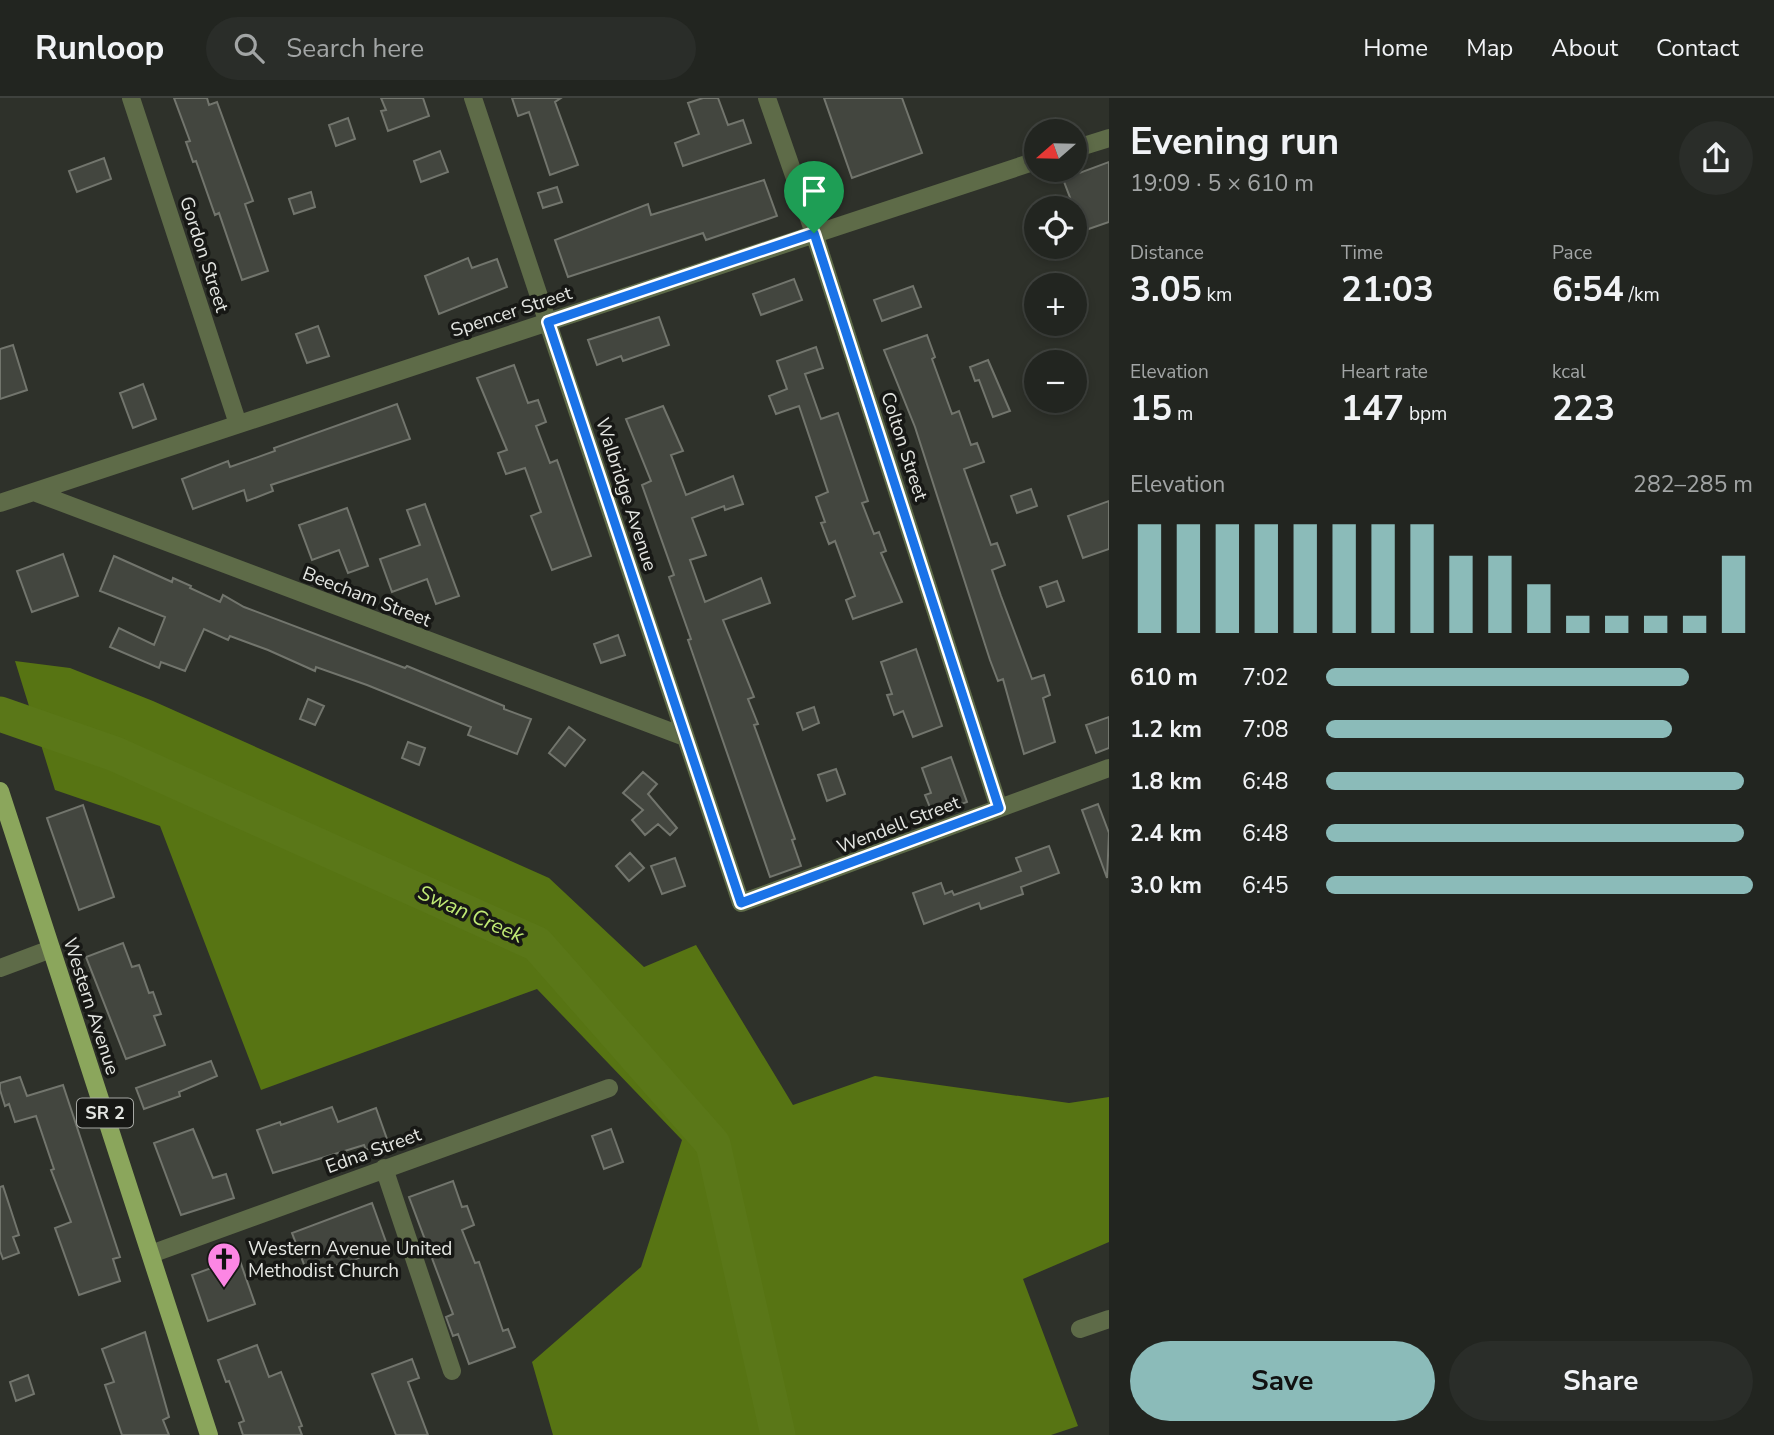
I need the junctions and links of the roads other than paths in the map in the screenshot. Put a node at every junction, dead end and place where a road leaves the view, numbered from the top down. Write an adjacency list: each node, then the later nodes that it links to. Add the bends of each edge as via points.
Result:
1 (131, 98): 9 (street, Gordon Street)
2 (473, 98): 8 (street, Walbridge Avenue)
3 (767, 98): 7 (street, Colton Street)
4 (1109, 138): 5 (street)
5 (1087, 145)
6 (1024, 165): 7 (street, Spencer Street)
7 (814, 233): 8 (street, Spencer Street); 15 (street, Colton Street)
8 (548, 322): 9 (street, Spencer Street); 12 (street, Walbridge Avenue)
9 (238, 424): 10 (street, Spencer Street)
10 (34, 492): 11 (street, Spencer Street); 12 (street, Beecham Street)
11 (0, 503)
12 (685, 737): 16 (street, Walbridge Avenue)
13 (1109, 768): 15 (street, Wendell Street)
14 (0, 791): 17 (main road, Western Avenue / SR 2)
15 (999, 808): 16 (street, Wendell Street)
16 (741, 903)
17 (51, 950): 18 (street); 21 (main road, Western Avenue / SR 2)
18 (0, 968)
19 (609, 1088): 20 (street, Edna Street)
20 (384, 1168): 21 (street, Edna Street); 24 (street)
21 (151, 1254): 25 (main road, Western Avenue / SR 2)
22 (1109, 1319): 23 (street)
23 (1080, 1329)
24 (452, 1371)
25 (209, 1435)

